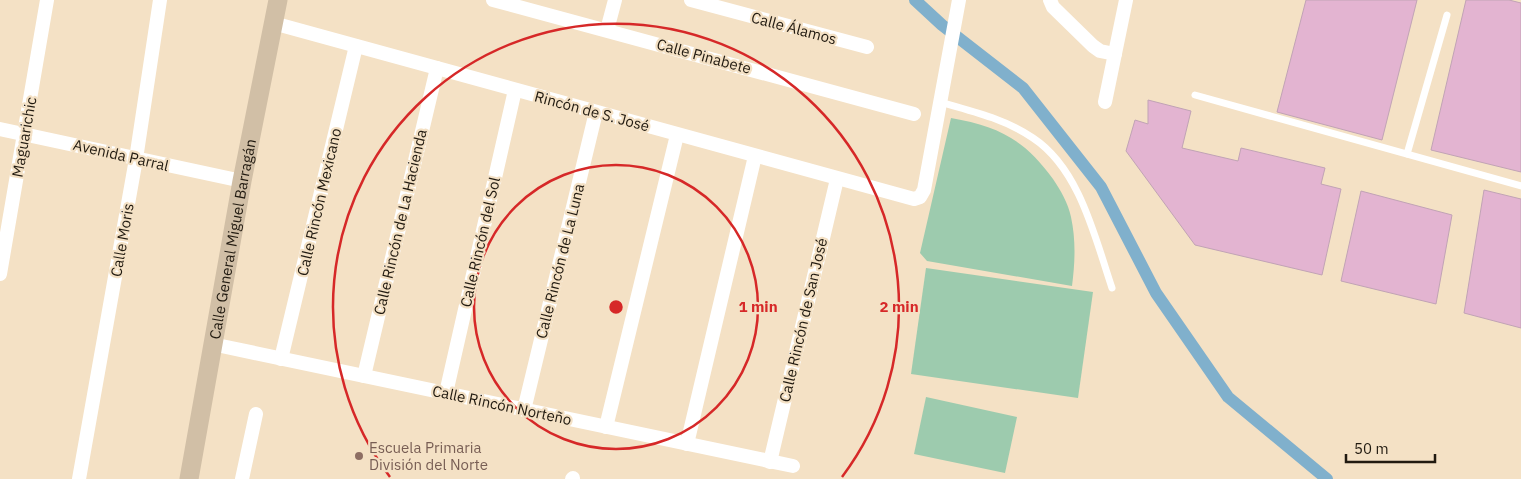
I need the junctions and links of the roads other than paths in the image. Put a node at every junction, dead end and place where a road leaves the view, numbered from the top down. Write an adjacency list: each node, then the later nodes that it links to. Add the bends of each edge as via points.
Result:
1 (47, 0): 24 (street, Maguarichic)
2 (160, 0): 28 (street, Calle Moris)
3 (278, 0): 11 (main road, Calle General Miguel Barragán)
4 (492, 0): 12 (street, Calle Pinabete)
5 (615, 0): 12 (street)
6 (692, 0): 14 (street, Calle Álamos)
7 (959, 0): 19 (street)
8 (1050, 0): 15 (street, via 1053,7 1093,46)
9 (1126, 0): 15 (street)
10 (1447, 15): 26 (lane)
11 (273, 23): 13 (street, Rincón de S. José); 30 (main road, Calle General Miguel Barragán)
12 (608, 30): 22 (street, Calle Pinabete)
13 (356, 46): 16 (street, Rincón de S. José); 35 (street, Calle Rincón Mexicano)
14 (867, 47)
15 (1115, 54): 20 (street)
16 (437, 68): 17 (street, Rincón de S. José); 36 (street, Calle Rincón de La Hacienda)
17 (514, 90): 21 (street, Rincón de S. José); 37 (street, Calle Rincón del Sol)
18 (1195, 95): 26 (lane)
19 (940, 102): 29 (street, Rincón de S. José, via 920,197 910,198); 33 (lane, via 1014,127 1034,138 1052,156 1080,197)
20 (1105, 102)
21 (596, 112): 25 (street, Rincón de S. José); 38 (street, Calle Rincón de La Luna)
22 (914, 114)
23 (0, 129): 24 (street, Avenida Parral)
24 (25, 134): 28 (street, Avenida Parral); 32 (street, Maguarichic)
25 (677, 134): 27 (street, Rincón de S. José); 40 (street)
26 (1407, 154): 31 (lane)
27 (755, 156): 29 (street, Rincón de S. José); 41 (street)
28 (136, 159): 30 (street, Avenida Parral); 44 (street, Calle Moris)
29 (837, 179): 42 (street, Calle Rincón de San José)
30 (242, 181): 34 (main road, Calle General Miguel Barragán)
31 (1521, 186)
32 (0, 274)
33 (1112, 288)
34 (212, 344): 35 (street, Calle Rincón Norteño); 45 (main road, Calle General Miguel Barragán)
35 (281, 359): 36 (street, Calle Rincón Norteño)
36 (364, 376): 37 (street, Calle Rincón Norteño)
37 (446, 393): 38 (street, Calle Rincón Norteño)
38 (524, 410): 40 (street, Calle Rincón Norteño)
39 (256, 414): 46 (street)
40 (606, 427): 41 (street, Calle Rincón Norteño)
41 (687, 444): 42 (street, Calle Rincón Norteño)
42 (770, 462): 43 (street, Calle Rincón Norteño)
43 (793, 466)
44 (80, 479)
45 (189, 479)
46 (242, 479)

